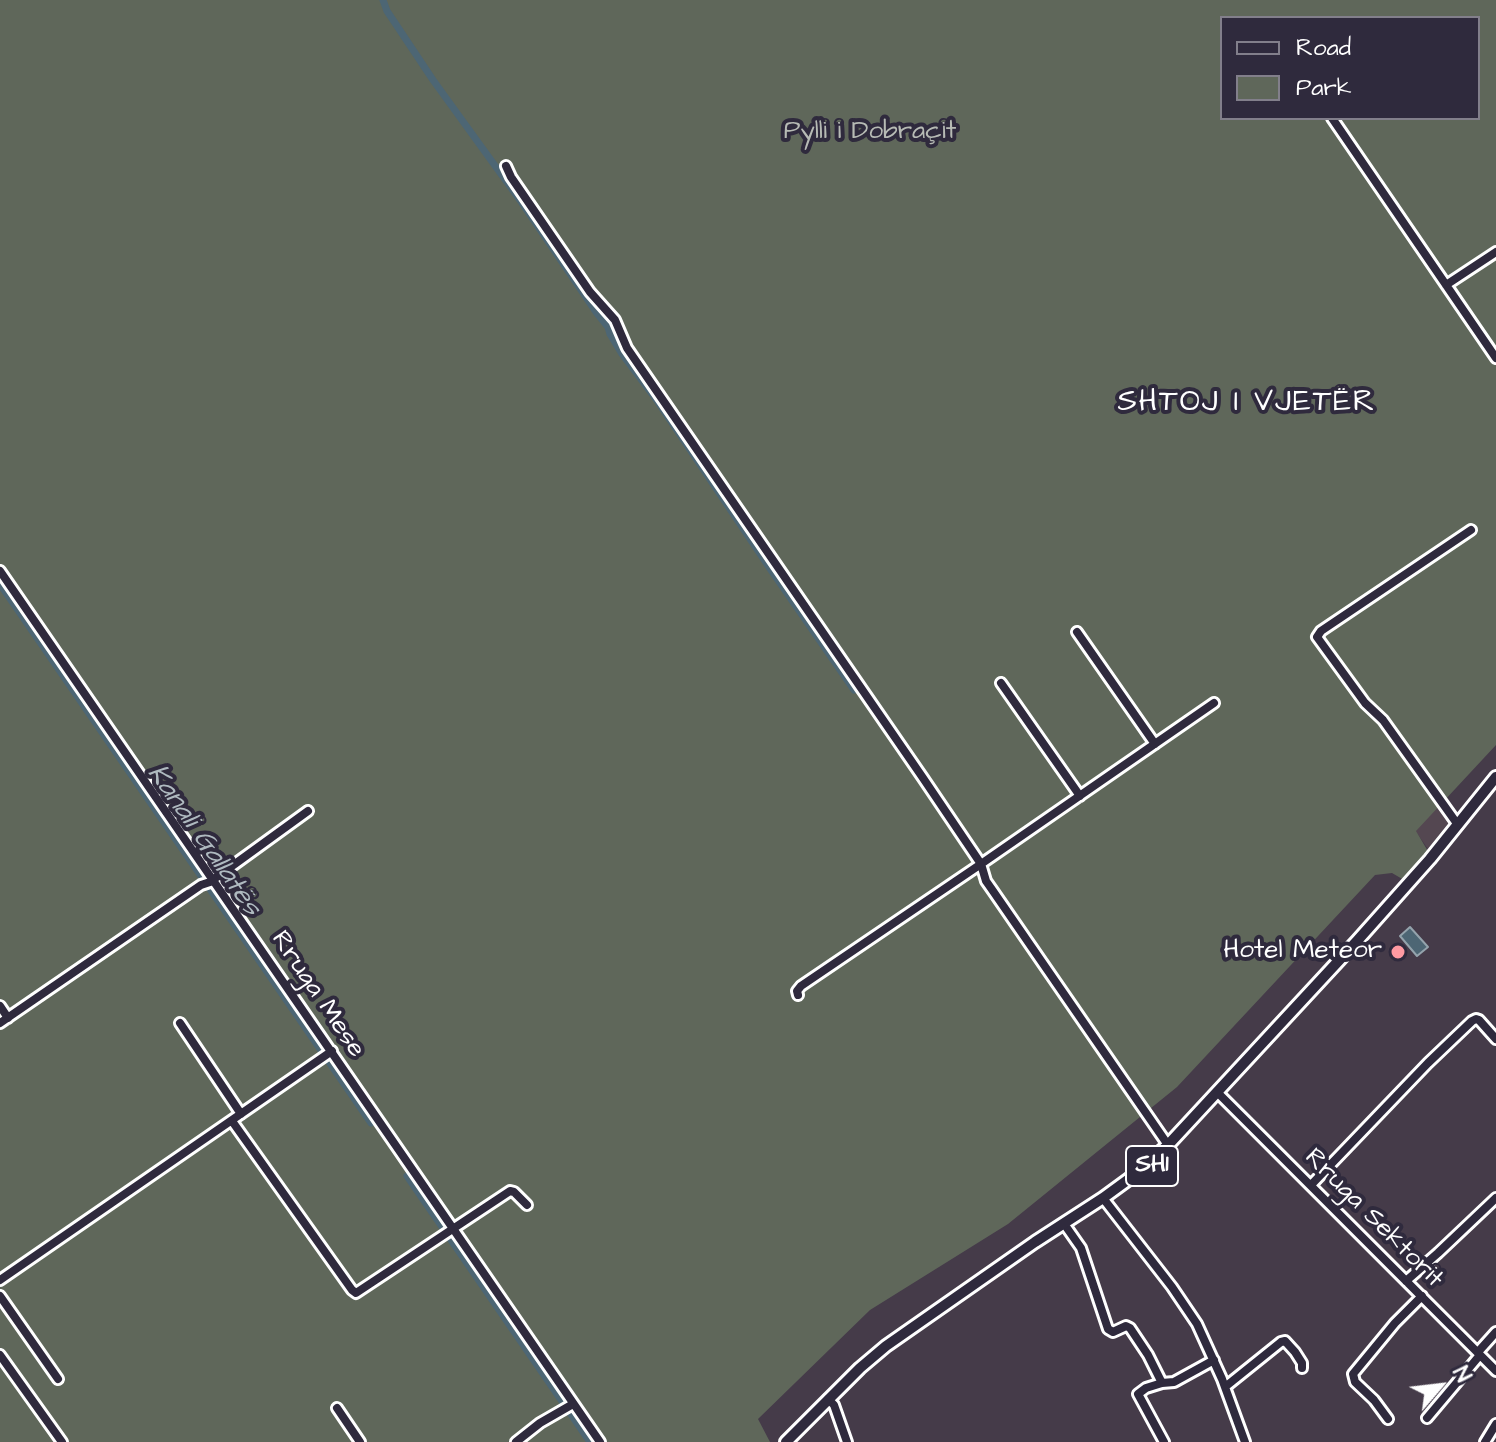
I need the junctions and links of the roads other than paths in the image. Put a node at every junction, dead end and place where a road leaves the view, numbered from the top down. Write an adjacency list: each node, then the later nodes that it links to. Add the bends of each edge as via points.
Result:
1 (1333, 120): 4 (street)
2 (506, 166): 16 (street)
3 (1496, 252): 4 (street)
4 (1446, 285): 5 (street)
5 (1496, 358)
6 (1471, 530): 15 (street, via 1317,637)
7 (0, 571): 17 (street, Rruga Mese)
8 (1077, 632): 11 (street)
9 (1001, 683): 13 (street)
10 (1214, 703): 11 (street)
11 (1155, 744): 13 (street)
12 (1496, 777): 15 (main road, SH1)
13 (1080, 796): 16 (street)
14 (308, 811): 17 (street)
15 (1458, 825): 24 (main road, SH1)
16 (981, 864): 18 (street, via 801,986); 27 (street, via 986,881)
17 (208, 882): 20 (street); 23 (street, Rruga Mese)
18 (798, 995)
19 (0, 1006): 20 (street)
20 (4, 1020)
21 (180, 1023): 25 (street)
22 (1496, 1039): 28 (street, via 1479,1020 1472,1021)
23 (330, 1053): 25 (street); 33 (street, Rruga Mese)
24 (1219, 1094): 27 (main road, SH1); 28 (street, Rruga Sektorit); 30 (main road, SH1, via 1188,1132)
25 (241, 1114): 26 (street)
26 (232, 1121): 33 (street, via 356,1293); 35 (street)
27 (1168, 1145): 34 (main road, SH1, via 1129,1179)
28 (1311, 1185): 36 (street, Rruga Sektorit)
29 (1496, 1198): 36 (street)
30 (1106, 1202): 32 (main road, SH1); 42 (street, via 1183,1302)
31 (527, 1205): 33 (street, via 510,1191)
32 (1067, 1228): 34 (main road, SH1); 46 (street, via 1081,1248 1108,1329 1130,1328)
33 (448, 1231): 49 (street, Rruga Mese)
34 (993, 1273): 48 (main road, SH1, via 902,1333)
35 (0, 1280)
36 (1406, 1281): 38 (street, Rruga Sektorit)
37 (0, 1296): 45 (street)
38 (1422, 1296): 40 (street, Rruga Sektorit); 52 (street, via 1353,1374)
39 (1496, 1332): 40 (street)
40 (1479, 1354): 44 (street, Rruga Sektorit); 51 (street)
41 (0, 1355): 54 (street)
42 (1214, 1360): 46 (street); 47 (street)
43 (1302, 1368): 47 (street, via 1285,1341)
44 (1496, 1371)
45 (58, 1379)
46 (1162, 1383): 60 (street, via 1138,1394)
47 (1225, 1387): 61 (street)
48 (828, 1399): 58 (main road, SH1); 59 (street)
49 (571, 1405): 56 (street); 57 (street, Rruga Mese)
50 (337, 1408): 55 (street)
51 (1427, 1418)
52 (1388, 1419)
53 (1496, 1424): 62 (street)
54 (62, 1442)
55 (360, 1442)
56 (516, 1442)
57 (600, 1442)
58 (786, 1442)
59 (847, 1442)
60 (1164, 1442)
61 (1245, 1442)
62 (1485, 1442)

